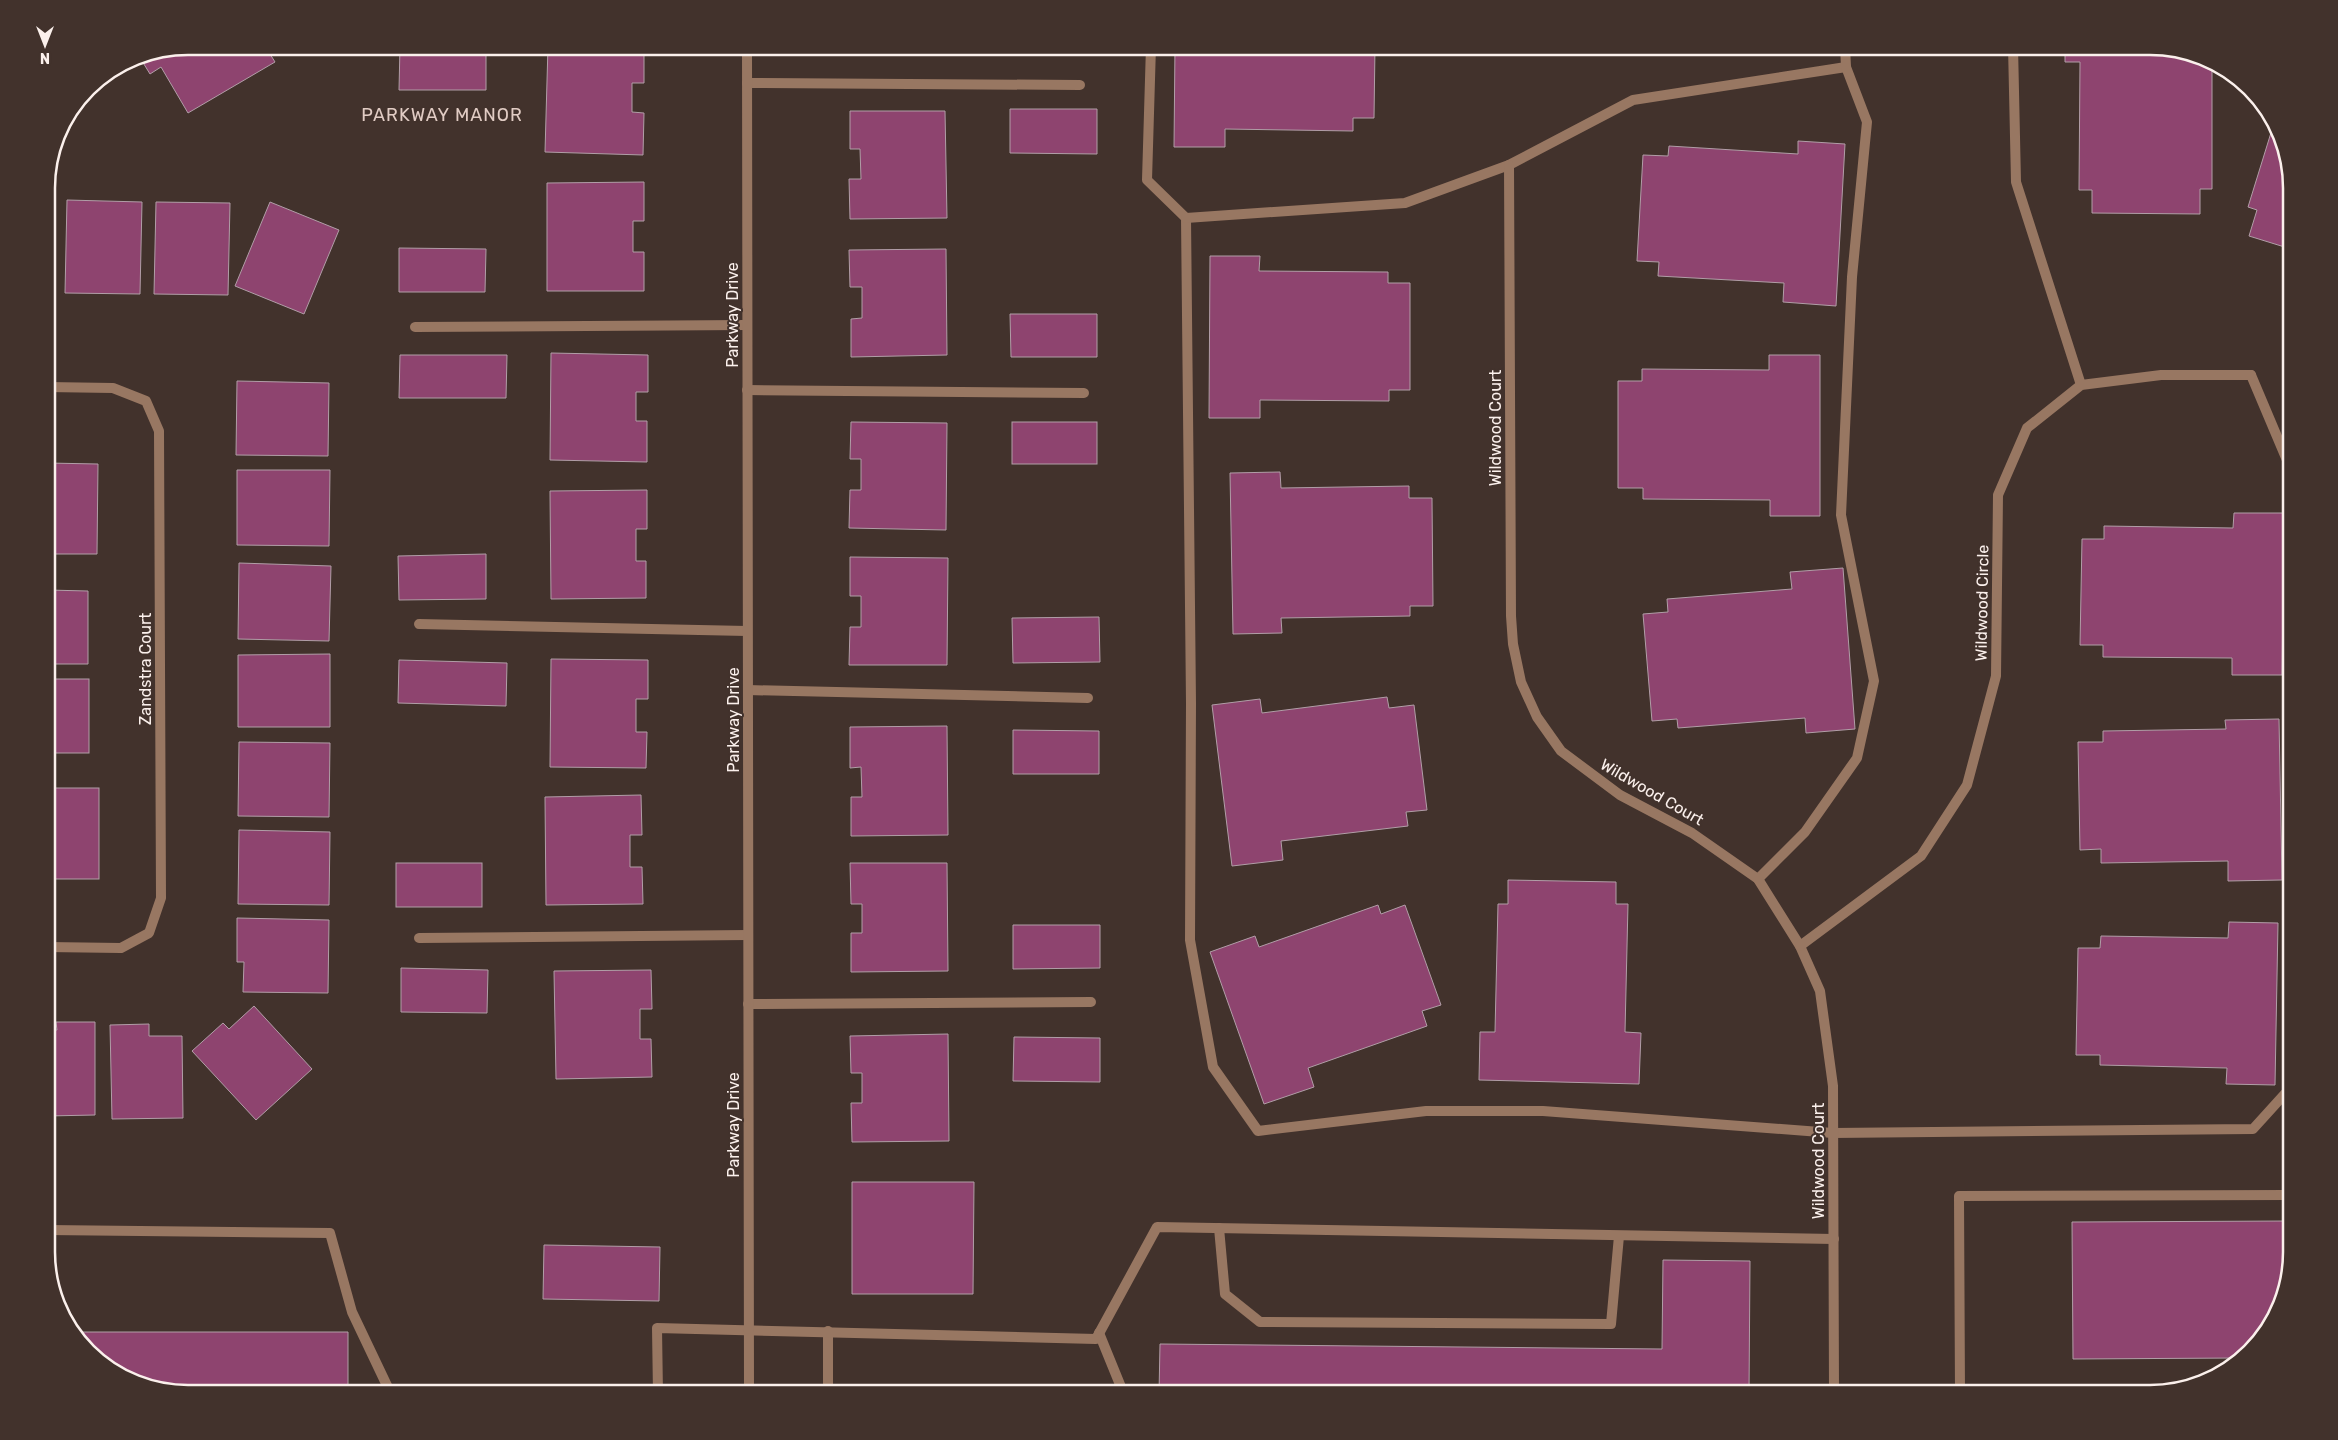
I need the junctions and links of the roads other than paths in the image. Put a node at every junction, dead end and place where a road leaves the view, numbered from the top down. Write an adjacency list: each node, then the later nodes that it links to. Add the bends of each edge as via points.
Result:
1 (747, 55): 6 (street, Parkway Drive)
2 (1151, 55): 9 (street, via 1147,180)
3 (1845, 55): 5 (street)
4 (2012, 55): 12 (street, via 2016,182)
5 (1846, 67): 8 (street, via 1633,100); 21 (street, via 1867,122 1852,277 1841,515 1874,682 1857,758 1805,832)
6 (747, 83): 7 (street); 10 (street, Parkway Drive)
7 (1080, 85)
8 (1509, 165): 9 (street, via 1405,203); 21 (street, Wildwood Court, via 1511,616 1521,682 1537,717 1561,751 1620,795 1692,833)
9 (1186, 218): 29 (street, via 1190,940 1213,1067 1252,1123 1258,1131 1426,1111 1543,1111)
10 (747, 325): 11 (street); 14 (street, Parkway Drive)
11 (415, 327)
12 (2081, 385): 16 (street, via 2161,375 2251,375); 24 (street, Wildwood Circle, via 2027,428 1998,495 1996,676 1966,785 1921,856)
13 (55, 387): 25 (street, Zandstra Court, via 113,388 146,401 159,431 161,898 149,933 121,948)
14 (747, 390): 15 (street); 18 (street, Parkway Drive)
15 (1084, 393)
16 (2283, 451)
17 (419, 624): 18 (street)
18 (747, 631): 19 (street, Parkway Drive)
19 (748, 690): 20 (street); 22 (street, Parkway Drive)
20 (1088, 698)
21 (1758, 879): 24 (street, Wildwood Court)
22 (748, 935): 23 (street); 27 (street, Parkway Drive)
23 (419, 938)
24 (1800, 946): 29 (street, Wildwood Court, via 1820,991 1833,1086)
25 (55, 947)
26 (1091, 1002): 27 (street)
27 (748, 1004): 35 (street, Parkway Drive)
28 (2283, 1096): 29 (street, via 2253,1129)
29 (1833, 1133): 34 (street, Wildwood Court)
30 (2283, 1194): 44 (street, via 1959,1196)
31 (1219, 1228): 33 (street); 33 (street, via 1225,1294 1260,1322 1611,1324); 37 (street, via 1158,1227)
32 (55, 1230): 38 (street, via 330,1233 352,1312)
33 (1619, 1236): 34 (street)
34 (1834, 1239): 43 (street, Wildwood Court)
35 (749, 1329): 36 (street); 39 (street, via 657,1328); 40 (street, Parkway Drive)
36 (828, 1331): 37 (street, via 1096,1339); 41 (street)
37 (1099, 1333): 42 (street)
38 (387, 1385)
39 (658, 1385)
40 (749, 1385)
41 (828, 1385)
42 (1119, 1385)
43 (1834, 1385)
44 (1960, 1385)

